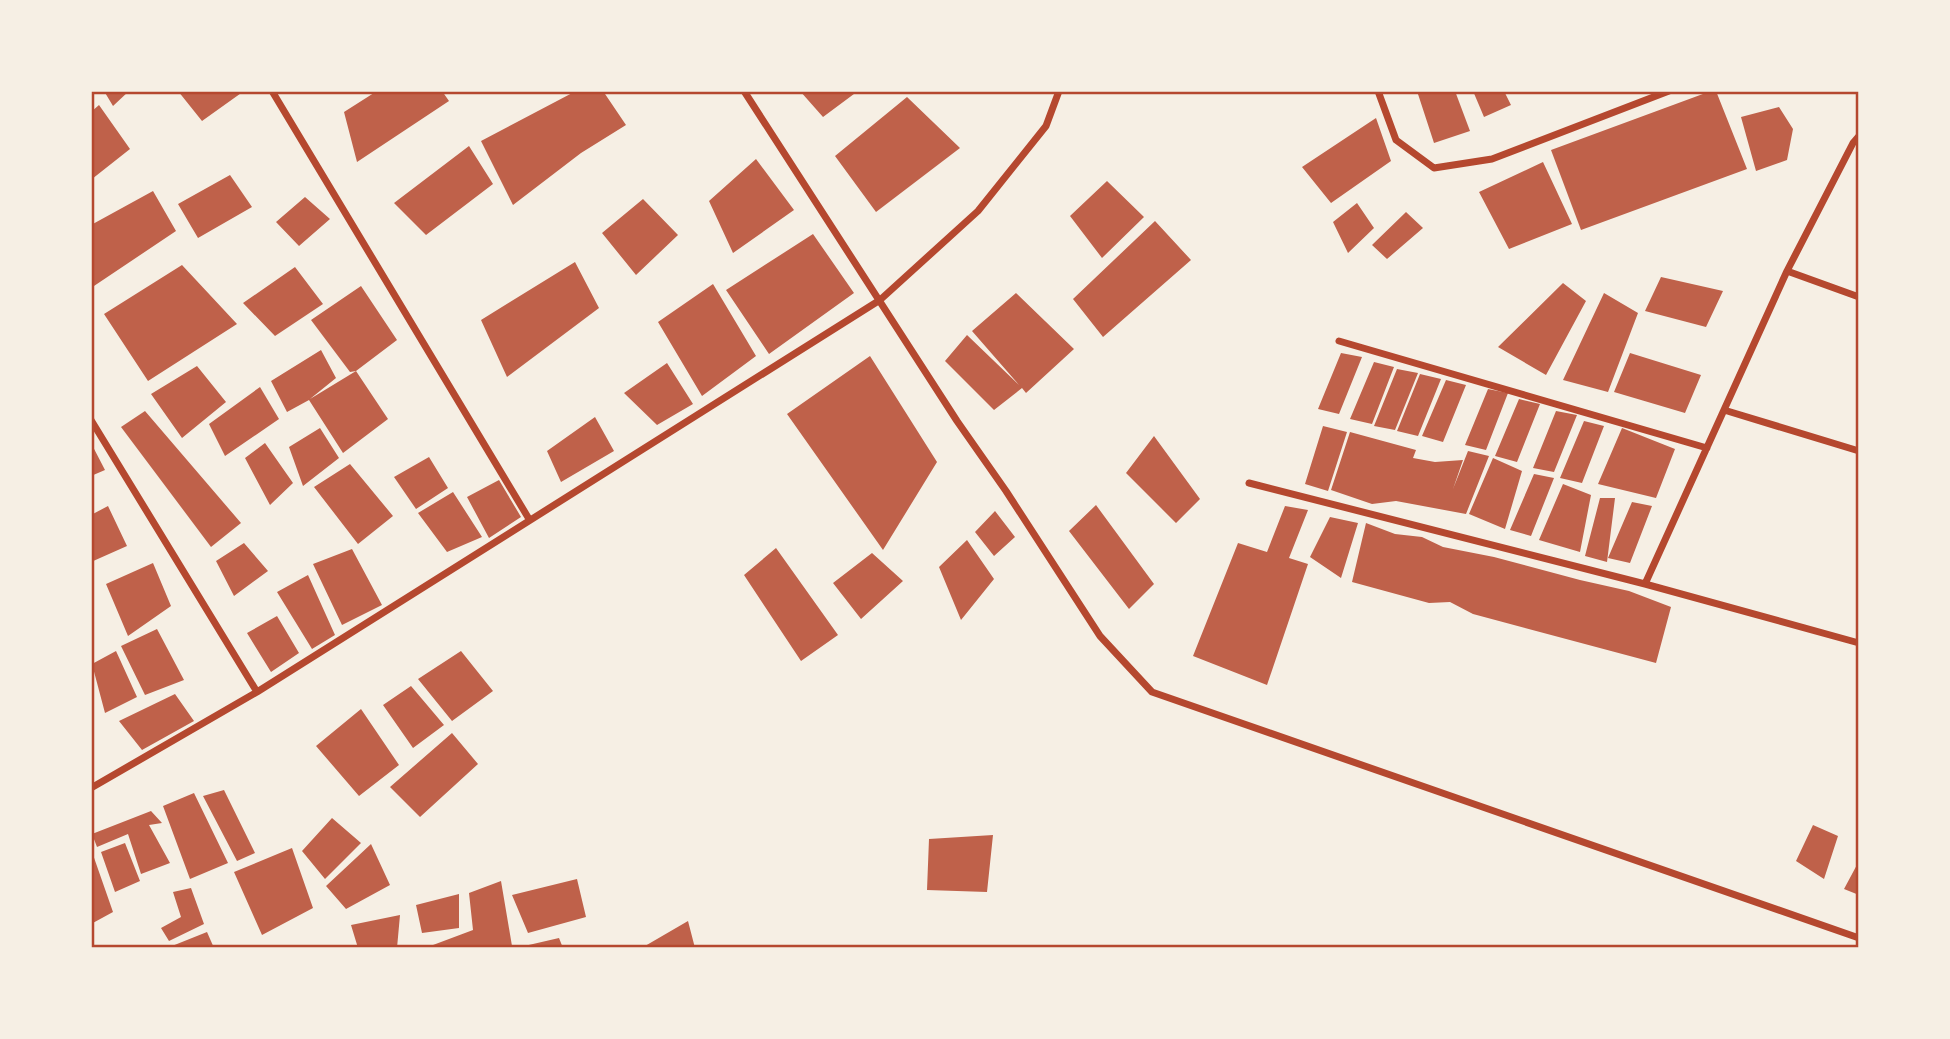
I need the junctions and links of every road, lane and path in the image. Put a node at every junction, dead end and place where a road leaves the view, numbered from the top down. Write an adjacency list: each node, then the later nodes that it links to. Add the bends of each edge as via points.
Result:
1 (272, 91): 16 (street)
2 (744, 91): 9 (street)
3 (1059, 91): 9 (street, via 1046,126 978,211)
4 (1378, 91): 5 (street, via 1396,140 1434,167 1492,159)
5 (1669, 91)
6 (1859, 136): 7 (street)
7 (1787, 271): 8 (street); 11 (street)
8 (1859, 297)
9 (880, 300): 16 (street); 21 (street, via 1100,636 1152,692)
10 (1339, 341): 13 (street)
11 (1724, 410): 13 (street); 14 (street)
12 (91, 420): 19 (street)
13 (1707, 448): 17 (street)
14 (1859, 451)
15 (1249, 482): 17 (street)
16 (529, 519): 19 (street)
17 (1645, 584): 18 (street)
18 (1859, 643)
19 (257, 692): 20 (street)
20 (91, 788)
21 (1859, 938)

